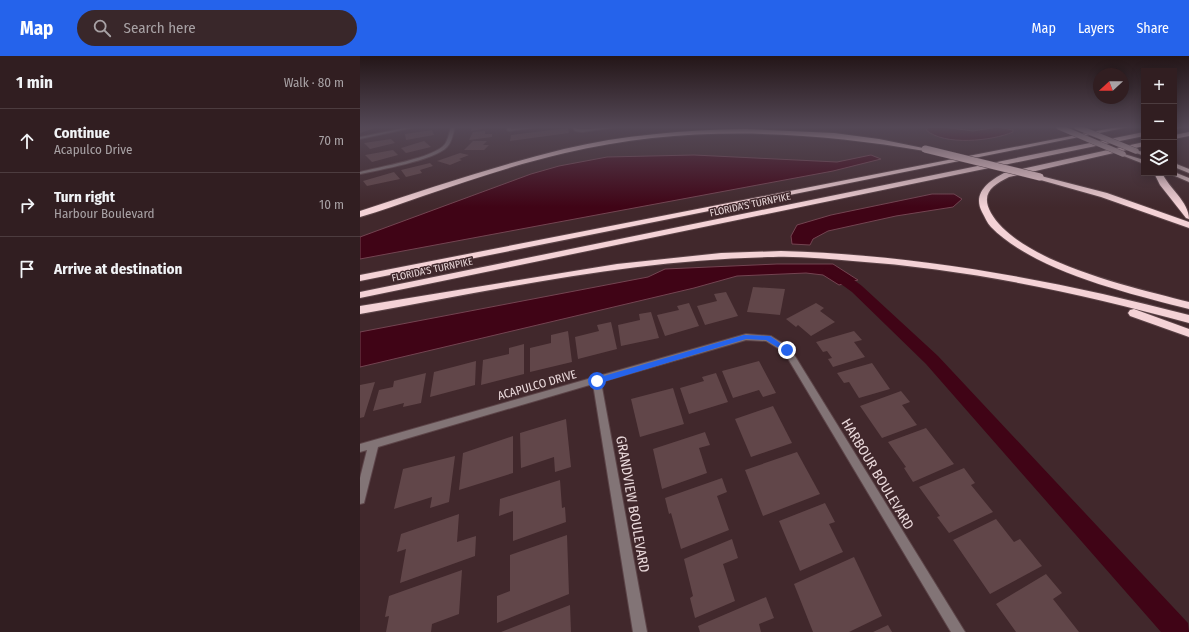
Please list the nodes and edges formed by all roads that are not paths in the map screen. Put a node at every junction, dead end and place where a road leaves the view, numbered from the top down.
1 (433, 154) edge
2 (557, 154) edge
3 (946, 154) edge
4 (988, 154) edge
5 (1048, 154) edge
6 (1100, 154) edge
7 (1123, 154) edge
8 (1141, 161) edge
9 (1177, 167) edge
10 (1189, 171) edge
11 (360, 173) edge
12 (1177, 175) edge
13 (1160, 176) edge
14 (1189, 180) edge
15 (360, 214) edge
16 (1189, 216) edge
17 (1189, 225) edge
18 (868, 259) junction
19 (360, 278) edge
20 (360, 296) edge
21 (1189, 306) edge
22 (360, 310) edge
23 (1189, 319) edge
24 (1189, 333) edge
25 (768, 338) joint
26 (597, 381) junction
27 (374, 444) junction
28 (360, 448) edge
29 (360, 498) edge
30 (640, 632) edge
31 (958, 632) edge

1 - 11 street
2 - 15 highway, bridge
3 - 17 highway, bridge
4 - 19 highway, FLORIDA'S TURNPIKE
5 - 20 highway, FLORIDA'S TURNPIKE
6 - 21 highway
7 - 8 main road, bridge
9 - 10 main road
12 - 14 main road
13 - 16 highway
18 - 22 highway
18 - 23 highway
18 - 24 highway
25 - 26 street, ACAPULCO DRIVE
25 - 31 street, HARBOUR BOULEVARD
26 - 27 street, ACAPULCO DRIVE
26 - 30 street, GRANDVIEW BOULEVARD
27 - 28 street, ACAPULCO DRIVE
27 - 29 street

